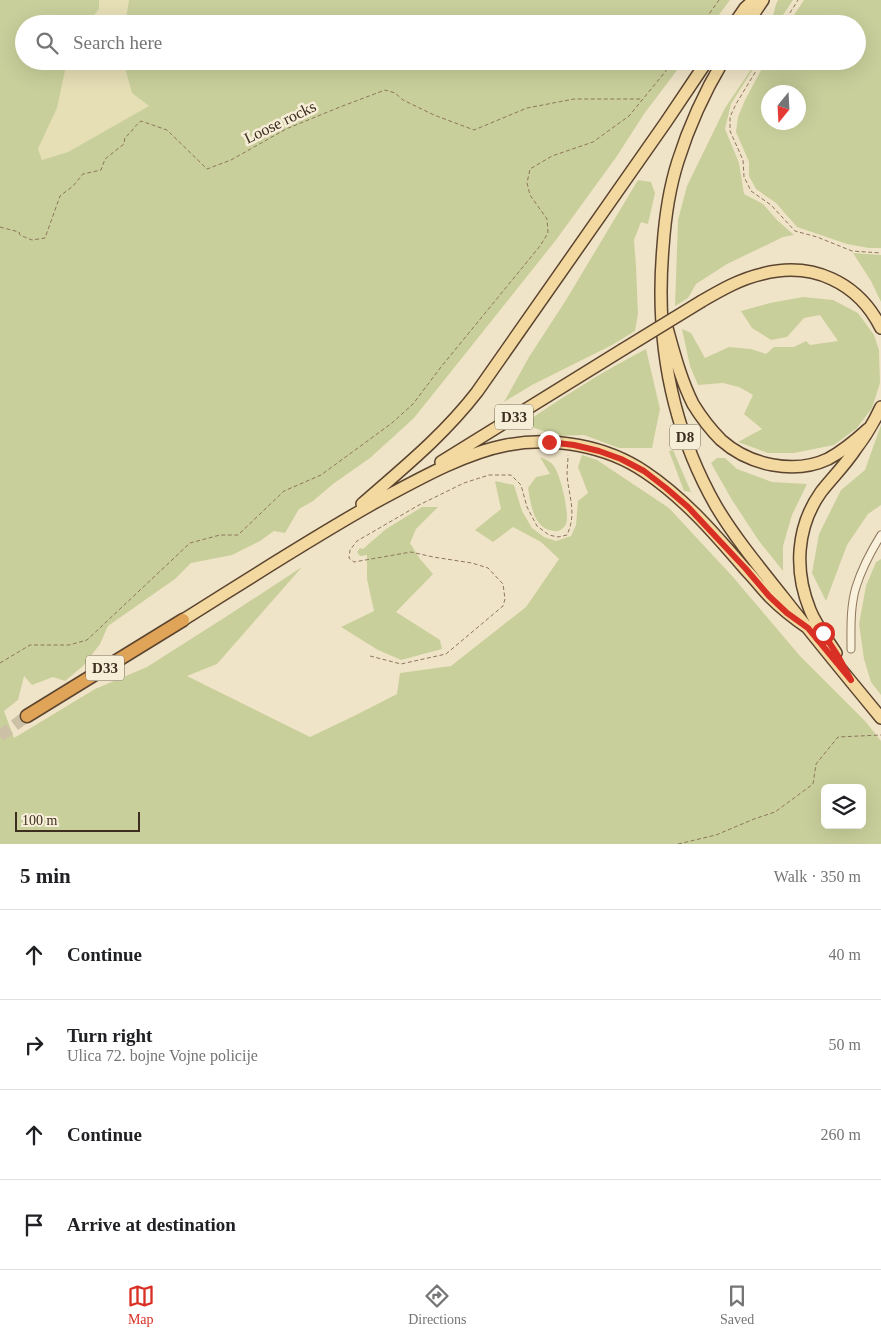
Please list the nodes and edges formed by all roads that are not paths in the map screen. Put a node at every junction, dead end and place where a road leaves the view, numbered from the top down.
1 (754, 0) edge
2 (763, 0) edge
3 (740, 15) edge
4 (753, 15) edge
5 (701, 70) edge
6 (718, 70) edge
7 (661, 307) junction
8 (881, 328) edge
9 (881, 408) edge
10 (868, 430) junction
11 (406, 486) junction
12 (346, 519) junction
13 (881, 535) edge
14 (182, 620) joint
15 (808, 628) junction
16 (851, 649) dead end
17 (851, 680) junction
18 (27, 716) tunnel mouth
19 (881, 718) edge

1 - 3 main road
2 - 4 main road
5 - 12 main road
6 - 7 main road, D8
7 - 10 main road
7 - 15 main road, D8
8 - 11 main road, D33, bridge
9 - 10 main road
10 - 17 main road
11 - 12 main road, D33
11 - 15 main road
12 - 14 main road, D33
13 - 16 street
14 - 18 highway, D33
15 - 17 main road, D8
17 - 19 main road, D8

